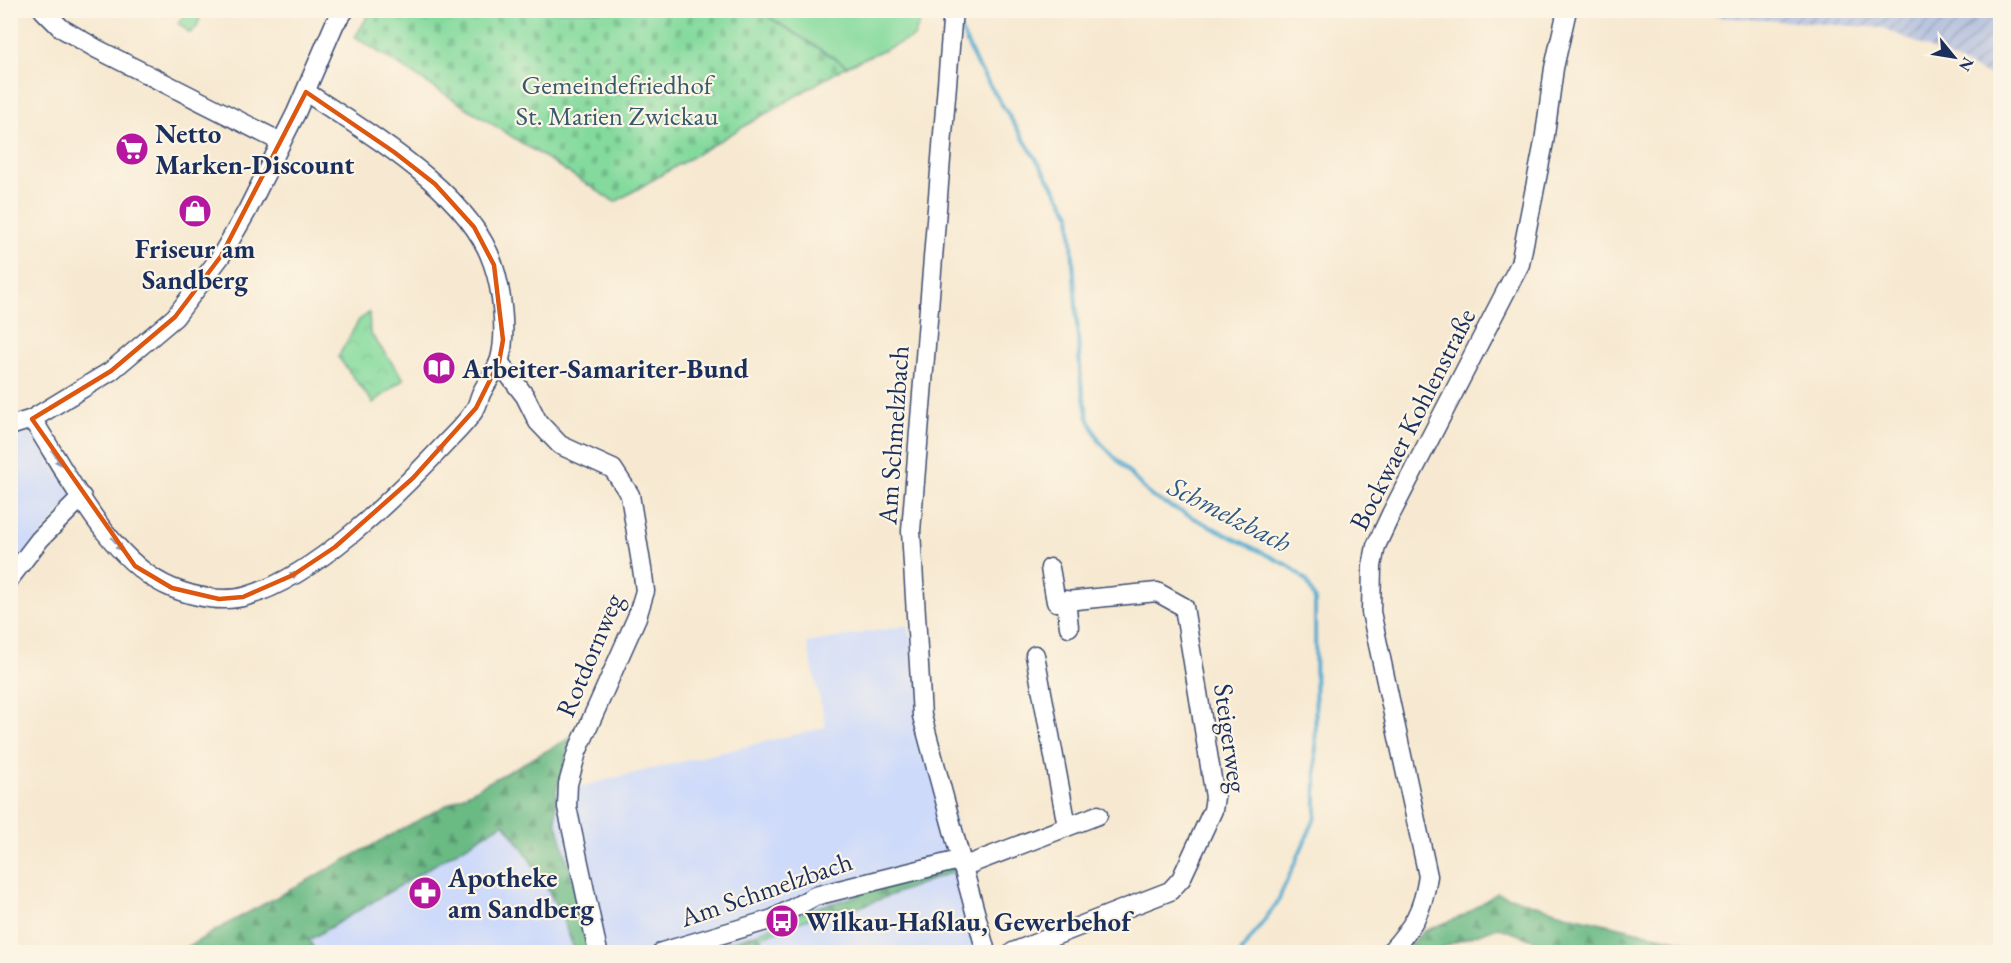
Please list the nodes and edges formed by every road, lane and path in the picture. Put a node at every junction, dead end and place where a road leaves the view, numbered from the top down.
1 (43, 10) edge
2 (345, 10) edge
3 (953, 10) edge
4 (1567, 10) edge
5 (306, 92) junction
6 (281, 142) junction
7 (499, 362) junction
8 (32, 419) junction
9 (10, 426) edge
10 (82, 497) junction
11 (1050, 568) dead end
12 (10, 578) edge
13 (1066, 600) junction
14 (1070, 627) dead end
15 (1035, 655) dead end
16 (1098, 815) dead end
17 (1067, 826) junction
18 (960, 863) junction
19 (598, 952) edge
20 (662, 952) edge
21 (986, 952) edge
22 (1013, 952) edge
23 (1390, 952) edge

1 - 6 street
2 - 5 street
3 - 18 street, Am Schmelzbach
4 - 23 street, Bockwaer Kohlenstraße
5 - 6 street
5 - 7 street
6 - 8 street
10 -> 7 street
7 - 19 street, Rotdornweg
8 - 9 street
8 -> 10 street
10 - 12 street
11 - 13 street
13 - 14 street
13 - 22 street, Steigerweg
15 - 17 street
16 - 17 street, Am Schmelzbach
17 - 18 street, Am Schmelzbach
18 - 20 street, Am Schmelzbach
18 - 21 street, Am Schmelzbach

